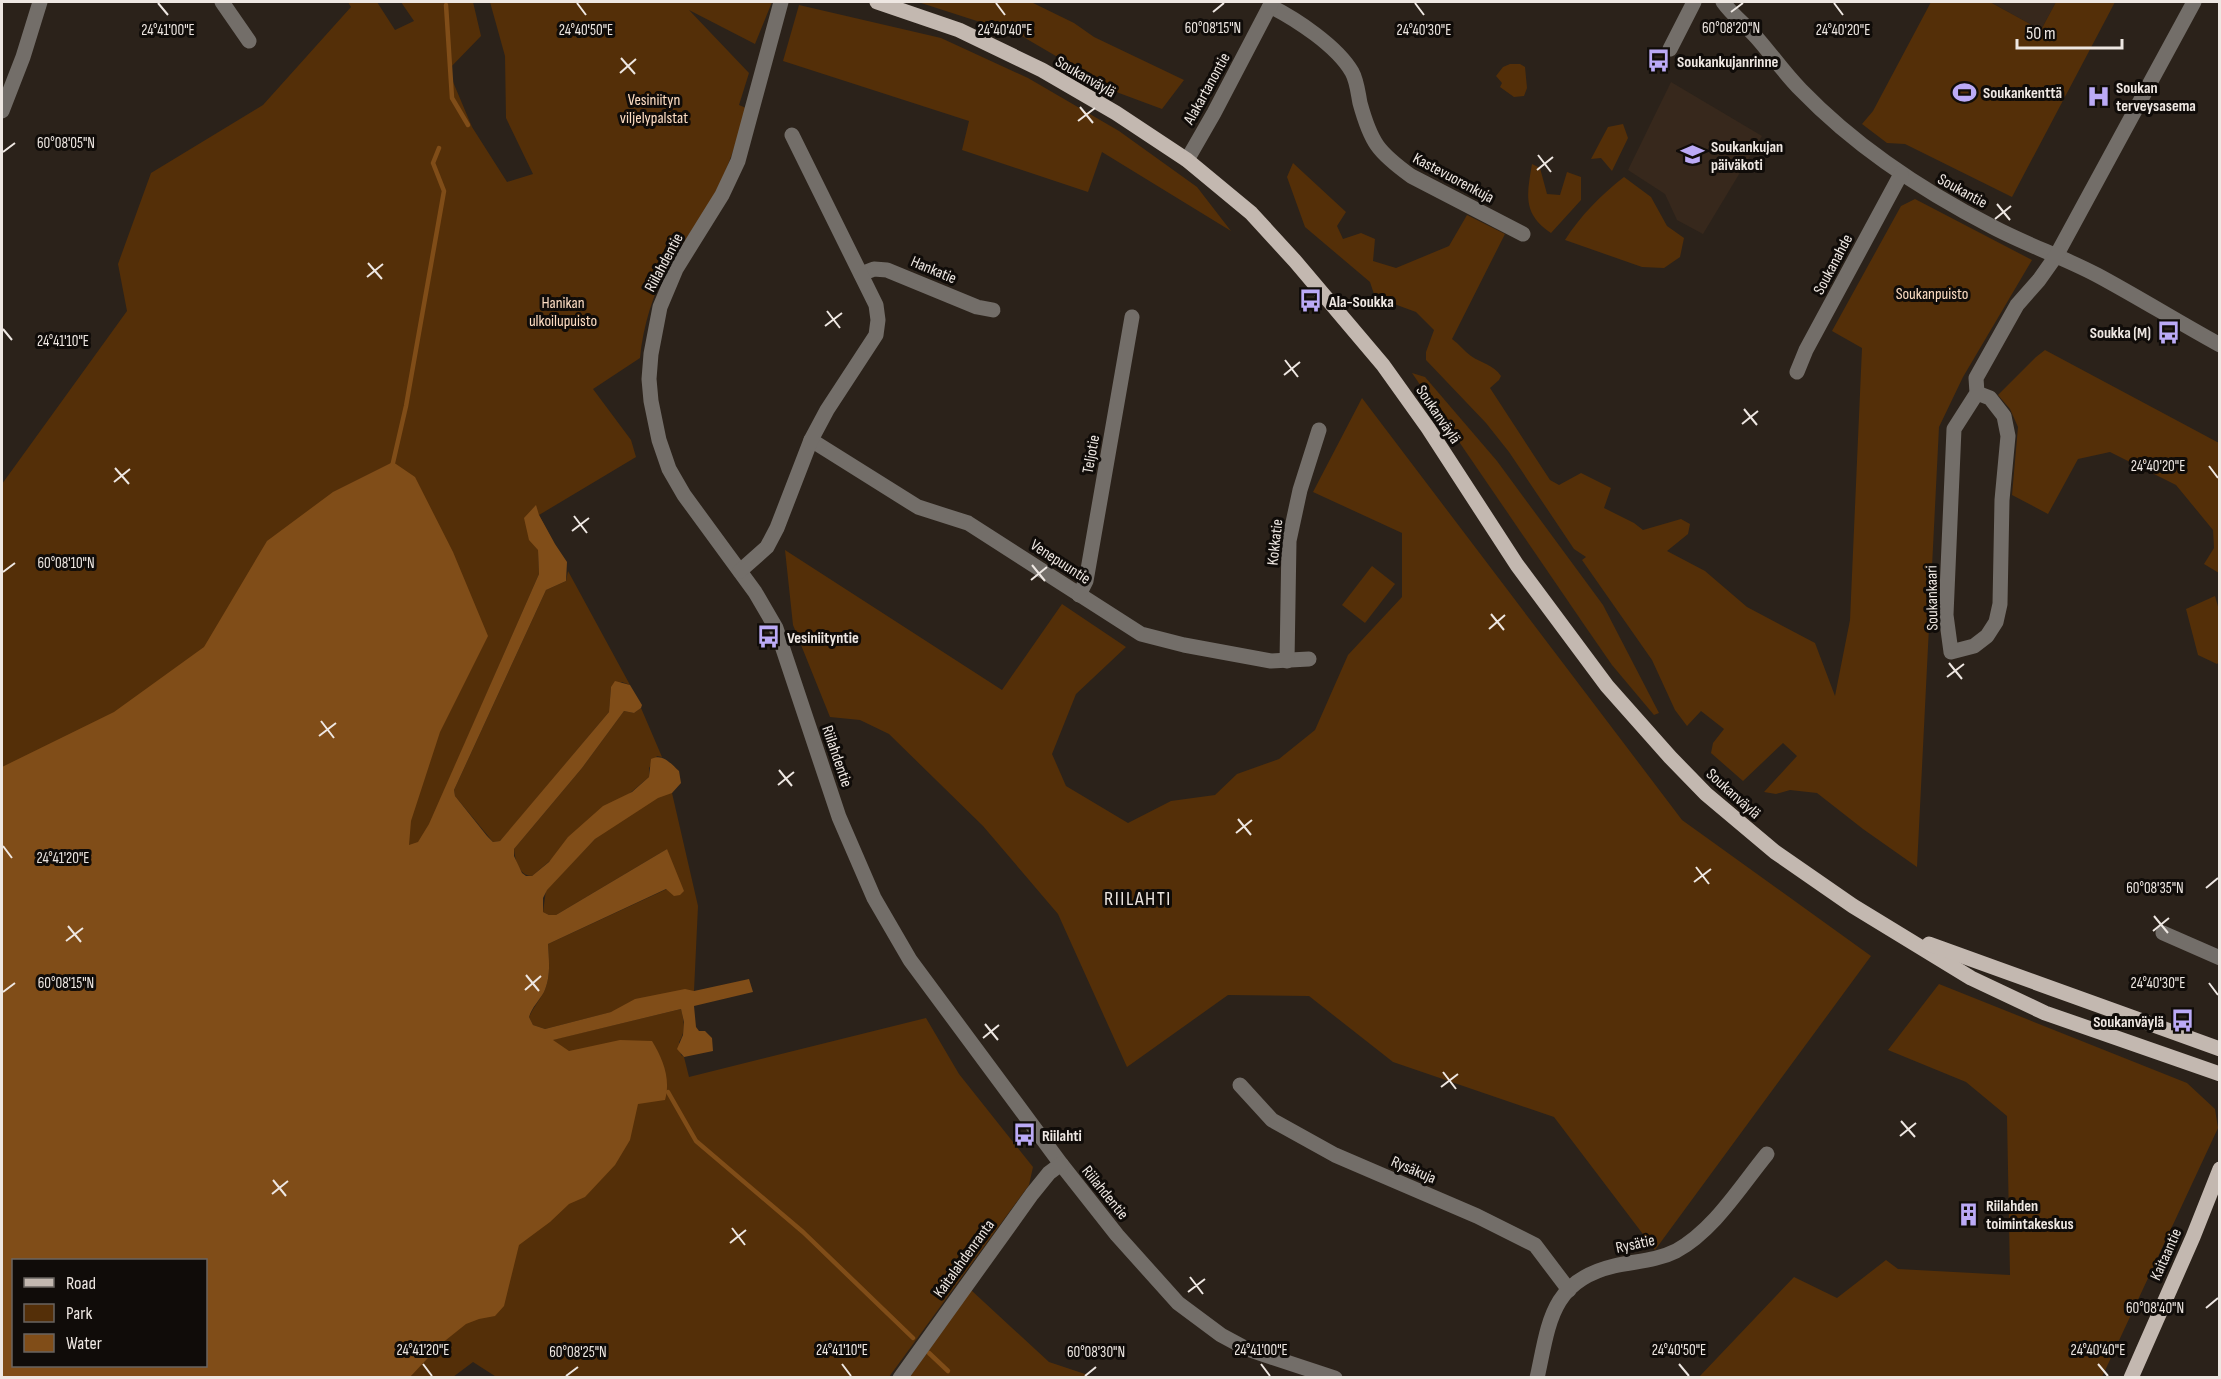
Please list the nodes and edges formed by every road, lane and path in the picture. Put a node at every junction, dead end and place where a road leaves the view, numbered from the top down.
1 (40, 2) edge
2 (222, 2) edge
3 (782, 2) edge
4 (876, 2) edge
5 (1694, 2) edge
6 (1723, 2) edge
7 (1732, 2) edge
8 (2194, 2) edge
9 (1271, 4) edge
10 (1755, 35) junction
11 (249, 41) dead end
12 (1670, 49) dead end
13 (2, 111) edge
14 (792, 135) dead end
15 (1187, 160) junction
16 (1901, 174) junction
17 (1523, 234) dead end
18 (2056, 256) junction
19 (861, 274) junction
20 (993, 310) dead end
21 (1132, 317) dead end
22 (2220, 345) edge
23 (1797, 372) dead end
24 (1977, 393) junction
25 (1319, 430) dead end
26 (811, 440) junction
27 (740, 571) junction
28 (1079, 595) junction
29 (1309, 659) dead end
30 (1287, 661) junction
31 (2163, 933) dead end
32 (1901, 934) junction
33 (2220, 958) edge
34 (2220, 1049) edge
35 (2220, 1074) edge
36 (1240, 1085) dead end
37 (1767, 1154) dead end
38 (1060, 1164) junction
39 (2219, 1174) edge
40 (1569, 1290) junction
41 (900, 1377) edge
42 (1335, 1377) edge
43 (1538, 1377) edge
44 (2133, 1377) edge

1 - 13 street
2 - 11 street
3 - 27 street, Riilahdentie
4 - 15 main road, Soukanväylä
5 - 12 street
6 - 10 street, Soukantie
7 - 10 street, Soukantie
8 - 18 street, Soukankaari
9 - 15 street, Alakartanontie
9 - 17 street, Kastevuorenkuja
10 - 16 street, Soukantie
14 - 19 street
15 - 32 main road, Soukanväylä
16 - 18 street, Soukantie
16 - 23 street, Soukanahde
18 - 22 street, Soukantie
18 - 24 street, Soukankaari
19 - 20 street, Hankatie
19 - 26 street
21 - 28 street, Teljotie
24 - 24 street, Soukankaari
25 - 30 street, Kokkatie
26 - 27 street
26 - 28 street, Venepuuntie
27 - 38 street, Riilahdentie
28 - 30 street, Venepuuntie
29 - 30 street, Venepuuntie
31 - 33 street
32 - 34 main road, Soukanväylä
32 - 35 main road, Soukanväylä
36 - 40 street, Rysäkuja
37 - 40 street, Rysätie
38 - 41 street, Kaitalahdenranta
38 - 42 street, Riilahdentie
39 - 44 main road, Kaitaantie
40 - 43 street, Rysätie

